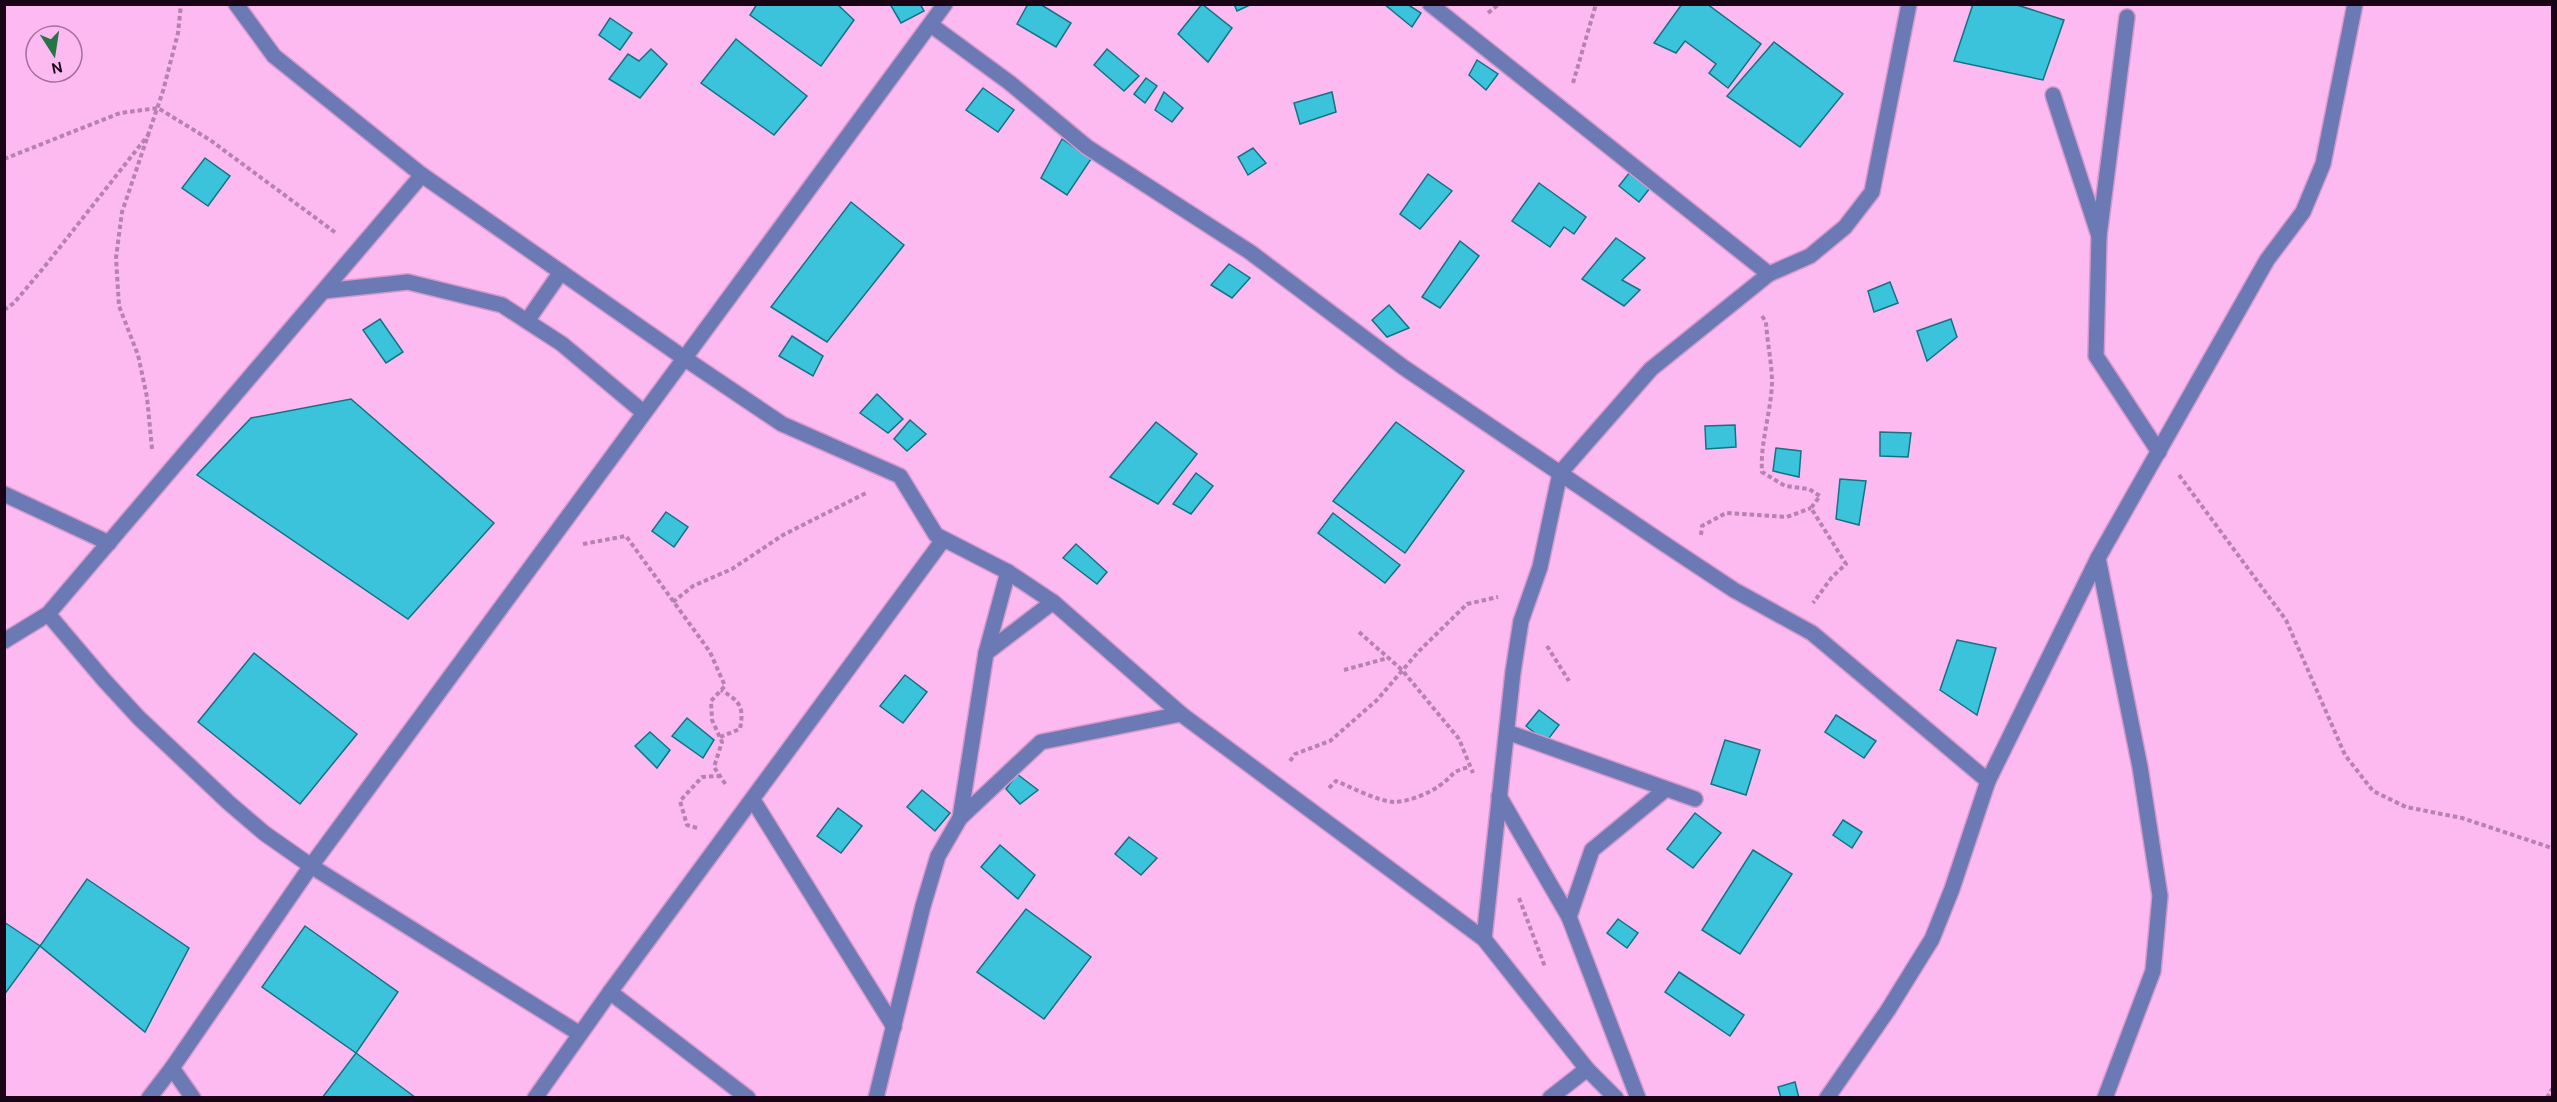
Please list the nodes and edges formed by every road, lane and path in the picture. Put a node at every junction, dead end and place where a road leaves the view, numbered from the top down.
1 (182, 4) edge
2 (236, 4) edge
3 (945, 4) edge
4 (1430, 4) edge
5 (1596, 4) edge
6 (1909, 4) edge
7 (2355, 4) edge
8 (2127, 17) dead end
9 (931, 25) junction
10 (2053, 95) dead end
11 (158, 108) junction
12 (1565, 112) junction
13 (151, 131) junction
14 (4, 159) edge
15 (422, 175) junction
16 (2099, 237) junction
17 (358, 250) junction
18 (561, 272) junction
19 (1768, 274) junction
20 (324, 291) junction
21 (1746, 293) junction
22 (4, 310) edge
23 (527, 321) junction
24 (684, 358) junction
25 (643, 412) junction
26 (2159, 452) junction
27 (1560, 473) junction
28 (900, 476) junction
29 (156, 488) junction
30 (4, 494) edge
31 (1811, 508) junction
32 (556, 531) junction
33 (944, 540) junction
34 (109, 543) junction
35 (2098, 558) junction
36 (1698, 566) junction
37 (1008, 573) junction
38 (1533, 589) junction
39 (673, 602) junction
40 (1053, 602) junction
41 (48, 614) junction
42 (4, 626) edge
43 (21, 632) junction
44 (1359, 632) dead end
45 (1812, 633) junction
46 (4, 641) edge
47 (1546, 644) dead end
48 (986, 653) junction
49 (1388, 658) junction
50 (1344, 670) dead end
51 (1402, 670) junction
52 (1569, 681) dead end
53 (721, 690) junction
54 (1180, 714) junction
55 (1507, 732) junction
56 (720, 737) junction
57 (1470, 767) dead end
58 (720, 776) junction
59 (1988, 781) junction
60 (1273, 782) junction
61 (1666, 789) junction
62 (1499, 796) junction
63 (1695, 799) dead end
64 (753, 800) junction
65 (1310, 811) junction
66 (960, 818) junction
67 (724, 839) junction
68 (2553, 848) edge
69 (311, 866) junction
70 (1569, 917) junction
71 (1484, 939) junction
72 (610, 992) junction
73 (894, 1027) junction
74 (580, 1034) junction
75 (172, 1068) junction
76 (1587, 1069) junction
77 (2553, 1089) edge
78 (149, 1098) edge
79 (193, 1098) edge
80 (535, 1098) edge
81 (748, 1098) edge
82 (876, 1098) edge
83 (1550, 1098) edge
84 (1616, 1098) edge
85 (1638, 1098) edge
86 (1827, 1098) edge
87 (2105, 1098) edge
88 (2547, 1098) edge

1 - 11 path
2 - 15 street
3 - 9 street
4 - 12 street
5 - 12 path
6 - 19 street
7 - 26 street
8 - 16 street
9 - 24 street
9 - 27 street
10 - 16 street
11 - 13 path
11 - 14 path
11 - 17 path
12 - 19 street
13 - 22 path
13 - 29 path
15 - 17 street
15 - 18 street
16 - 26 street
17 - 20 street
18 - 23 street
18 - 24 street
19 - 21 street
20 - 23 street
20 - 29 street
21 - 27 street
21 - 31 path
23 - 25 street
24 - 25 street
24 - 28 street
25 - 32 street
26 - 35 street
26 - 68 path
27 - 36 street
27 - 38 street
28 - 33 street
28 - 39 path
29 - 34 street
30 - 34 street
31 - 36 path
31 - 45 path
32 - 39 path
32 - 69 street
33 - 37 street
33 - 64 street
34 - 41 street
35 - 59 street
35 - 87 street
36 - 45 street
37 - 40 street
37 - 48 street
38 - 51 path
38 - 55 street
39 - 53 path
40 - 48 street
40 - 54 street
41 - 43 street
41 - 69 street
42 - 43 street
43 - 46 street
44 - 49 path
45 - 59 street
47 - 52 path
48 - 66 street
49 - 50 path
49 - 51 path
51 - 60 path
53 - 56 path
53 - 56 path
54 - 60 street
54 - 66 street
55 - 61 street
55 - 62 street
56 - 58 path
57 - 65 path
58 - 64 path
58 - 67 path
59 - 86 street
60 - 65 street
61 - 63 street
61 - 70 street
62 - 70 street
62 - 71 street
64 - 67 street
64 - 73 street
65 - 71 street
66 - 73 street
67 - 72 street
69 - 74 street
69 - 75 street
70 - 85 street
71 - 76 street
72 - 74 street
72 - 81 street
73 - 82 street
74 - 80 street
75 - 78 street
75 - 79 street
76 - 83 street
76 - 84 street
77 - 88 path

